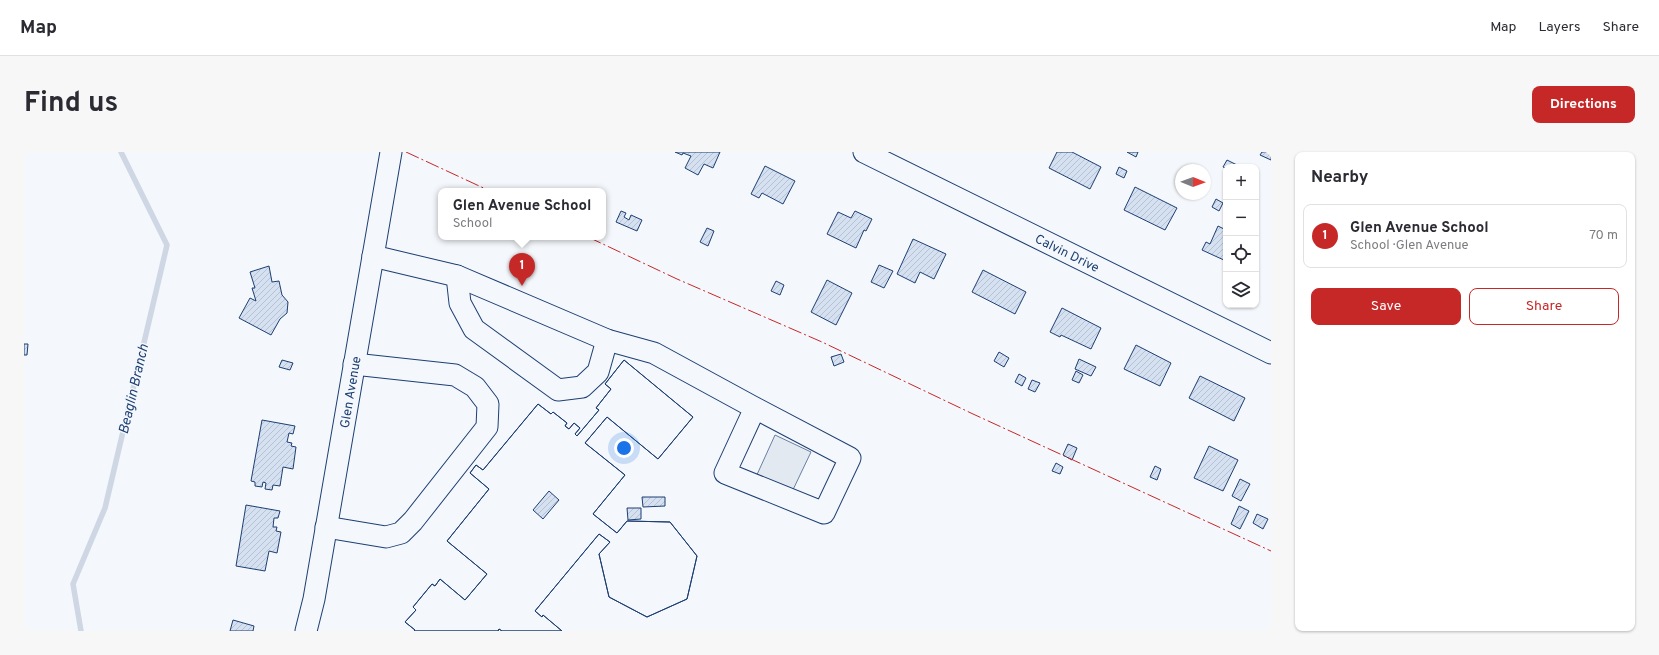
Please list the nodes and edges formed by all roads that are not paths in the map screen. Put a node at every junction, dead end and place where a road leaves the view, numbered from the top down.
1 (391, 152) edge
2 (864, 152) edge
3 (373, 256) junction
4 (457, 276) junction
5 (607, 340) junction
6 (1271, 353) edge
7 (354, 364) junction
8 (755, 408) junction
9 (326, 527) junction
10 (306, 631) edge

1 - 3 street, Glen Avenue
2 - 6 street, Calvin Drive
3 - 4 street
3 - 7 street, Glen Avenue
4 - 5 street
4 - 5 street
5 - 8 street
7 - 9 street, Glen Avenue
7 - 9 street
8 - 8 street
9 - 10 street, Glen Avenue

